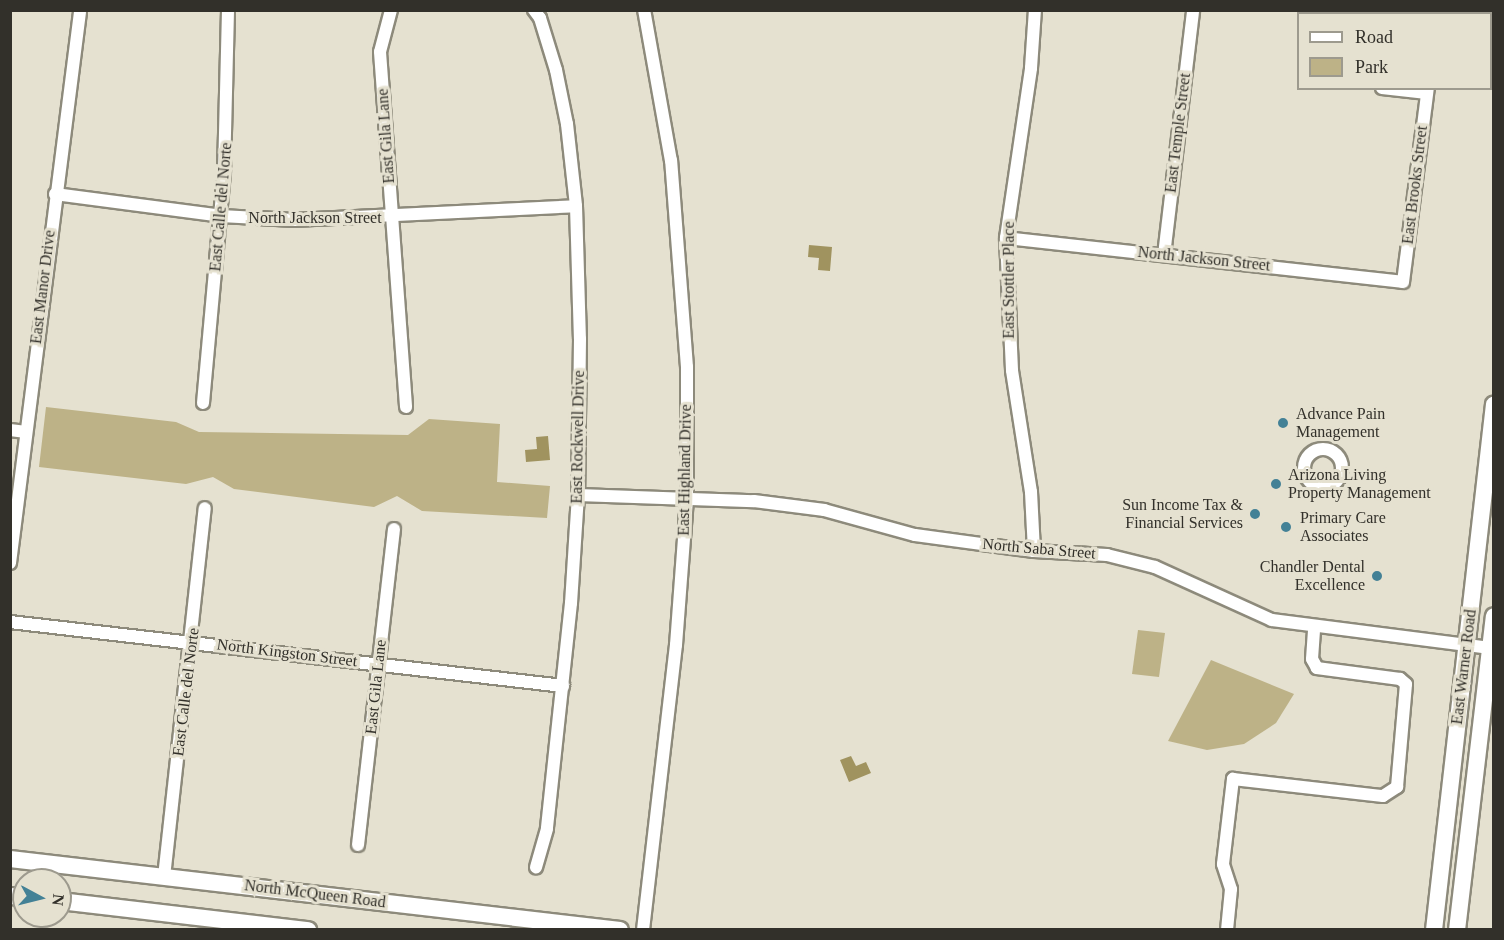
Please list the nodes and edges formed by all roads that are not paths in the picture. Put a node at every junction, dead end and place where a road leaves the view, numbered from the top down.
1 (228, 10) edge
2 (391, 10) edge
3 (534, 10) edge
4 (644, 10) edge
5 (1193, 10) edge
6 (1031, 11) edge
7 (80, 12) edge
8 (1413, 90) edge
9 (1428, 91) edge
10 (55, 194) junction
11 (576, 206) junction
12 (221, 216) junction
13 (393, 218) junction
14 (1006, 238) junction
15 (1164, 255) junction
16 (1403, 282) joint
17 (203, 403) dead end
18 (1494, 404) edge
19 (406, 407) dead end
20 (10, 430) edge
21 (26, 432) junction
22 (578, 495) junction
23 (687, 497) junction
24 (206, 508) dead end
25 (394, 529) dead end
26 (1034, 551) junction
27 (10, 563) edge
28 (1494, 615) edge
29 (10, 622) edge
30 (1314, 628) junction
31 (192, 642) junction
32 (1467, 646) junction
33 (1490, 648) junction
34 (379, 664) junction
35 (562, 686) junction
36 (358, 845) dead end
37 (10, 859) edge
38 (536, 867) dead end
39 (164, 877) junction
40 (72, 902) edge
41 (308, 930) edge
42 (620, 930) edge
43 (643, 930) edge
44 (1227, 930) edge
45 (1434, 930) edge
46 (1457, 930) edge

1 - 12 street, East Calle del Norte
2 - 13 street, East Gila Lane
3 - 11 street, East Rockwell Drive
4 - 23 street, East Highland Drive
5 - 15 street, East Temple Street
6 - 14 street, East Stottler Place
7 - 10 street, East Manor Drive
8 - 9 street
9 - 16 street, East Brooks Street
10 - 12 street, North Jackson Street
10 - 21 street, East Manor Drive
11 - 13 street, North Jackson Street
11 - 22 street, East Rockwell Drive
12 - 13 street, North Jackson Street
12 - 17 street, East Calle del Norte
13 - 19 street, East Gila Lane
14 - 15 street, North Jackson Street
14 - 26 street, East Stottler Place
15 - 16 street, North Jackson Street
18 - 32 main road, East Warner Road
20 - 21 street
21 - 27 street, East Manor Drive
22 - 23 street, North Saba Street
22 - 35 street, East Rockwell Drive
23 - 26 street, North Saba Street
23 - 43 street, East Highland Drive
24 - 31 street, East Calle del Norte
25 - 34 street, East Gila Lane
26 - 30 street, North Saba Street
28 - 33 main road, East Warner Road
29 - 31 street, North Kingston Street
30 - 32 street, North Saba Street
30 - 44 street
31 - 34 street, North Kingston Street
31 - 39 street, East Calle del Norte
32 - 33 street, North Saba Street
32 - 45 main road, East Warner Road
33 - 46 main road, East Warner Road
34 - 35 street, North Kingston Street
34 - 36 street, East Gila Lane
35 - 38 street, East Rockwell Drive
37 - 39 main road, North McQueen Road
39 - 42 main road, North McQueen Road
40 - 41 main road

